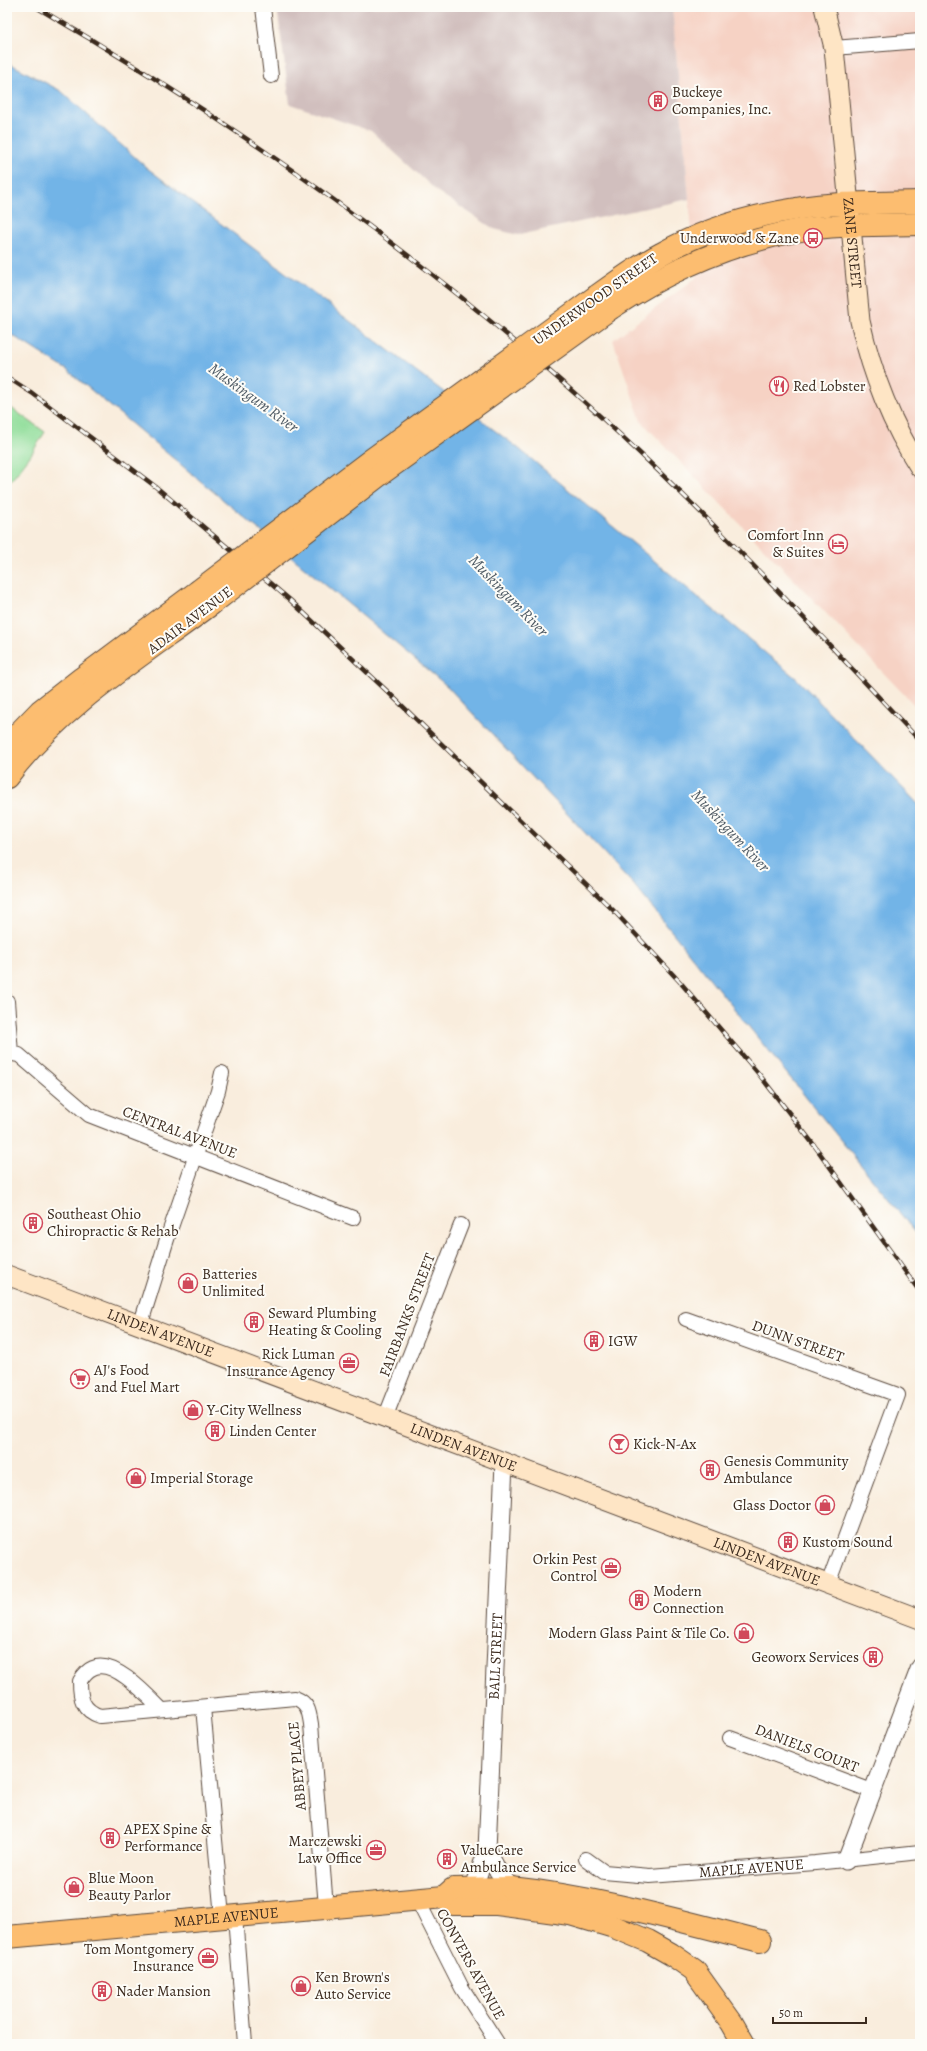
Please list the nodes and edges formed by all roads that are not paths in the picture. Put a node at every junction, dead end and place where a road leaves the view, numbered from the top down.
1 (263, 7) edge
2 (824, 7) edge
3 (920, 41) edge
4 (834, 48) junction
5 (271, 76) dead end
6 (920, 202) edge
7 (849, 204) junction
8 (920, 224) edge
9 (851, 226) junction
10 (604, 302) junction
11 (377, 466) joint
12 (920, 468) edge
13 (203, 599) junction
14 (7, 744) edge
15 (7, 778) edge
16 (7, 1001) edge
17 (9, 1053) edge
18 (222, 1073) dead end
19 (196, 1156) junction
20 (353, 1218) dead end
21 (461, 1225) dead end
22 (7, 1275) edge
23 (686, 1319) dead end
24 (140, 1326) junction
25 (385, 1418) junction
26 (504, 1463) junction
27 (828, 1584) junction
28 (920, 1619) edge
29 (920, 1666) edge
30 (203, 1707) junction
31 (162, 1710) junction
32 (730, 1738) dead end
33 (872, 1791) junction
34 (487, 1850) junction
35 (920, 1852) edge
36 (586, 1859) dead end
37 (846, 1860) junction
38 (474, 1887) junction
39 (511, 1888) junction
40 (444, 1897) junction
41 (417, 1899) junction
42 (326, 1907) junction
43 (229, 1917) junction
44 (7, 1937) edge
45 (760, 1942) dead end
46 (245, 2044) edge
47 (498, 2044) edge
48 (744, 2044) edge

1 - 5 street
2 - 4 main road, ZANE STREET
3 - 4 street
4 - 7 main road, ZANE STREET
6 - 7 main road, UNDERWOOD STREET
7 - 9 main road, ZANE STREET
7 - 10 main road, UNDERWOOD STREET
8 - 9 main road, UNDERWOOD STREET
9 - 10 main road, UNDERWOOD STREET
9 - 12 main road, ZANE STREET
10 - 11 main road, UNDERWOOD STREET, bridge
11 - 13 main road, ADAIR AVENUE, bridge
13 - 14 main road, ADAIR AVENUE
13 - 15 main road, ADAIR AVENUE
16 - 17 street, CENTRAL AVENUE
17 - 19 street, CENTRAL AVENUE
18 - 19 street
19 - 20 street, CENTRAL AVENUE
19 - 24 street
21 - 25 street, FAIRBANKS STREET
22 - 24 main road, LINDEN AVENUE
23 - 27 street, DUNN STREET
24 - 25 main road, LINDEN AVENUE
25 - 26 main road, LINDEN AVENUE
26 - 27 main road, LINDEN AVENUE
26 - 34 street, BALL STREET
27 - 28 main road, LINDEN AVENUE
29 - 33 street
30 - 31 street, ABBEY PLACE
30 - 42 street, ABBEY PLACE
30 - 43 street
31 - 31 street, ABBEY PLACE
32 - 33 street, DANIELS COURT
33 - 37 street
34 - 38 street, BALL STREET
34 - 39 street
35 - 37 street, MAPLE AVENUE
36 - 37 street, MAPLE AVENUE
38 - 39 main road
38 - 40 main road
39 - 45 main road
40 - 41 main road, MAPLE AVENUE
40 - 48 main road
41 - 42 main road, MAPLE AVENUE
41 - 47 street, CONVERS AVENUE
42 - 43 main road, MAPLE AVENUE
43 - 44 main road, MAPLE AVENUE
43 - 46 street

